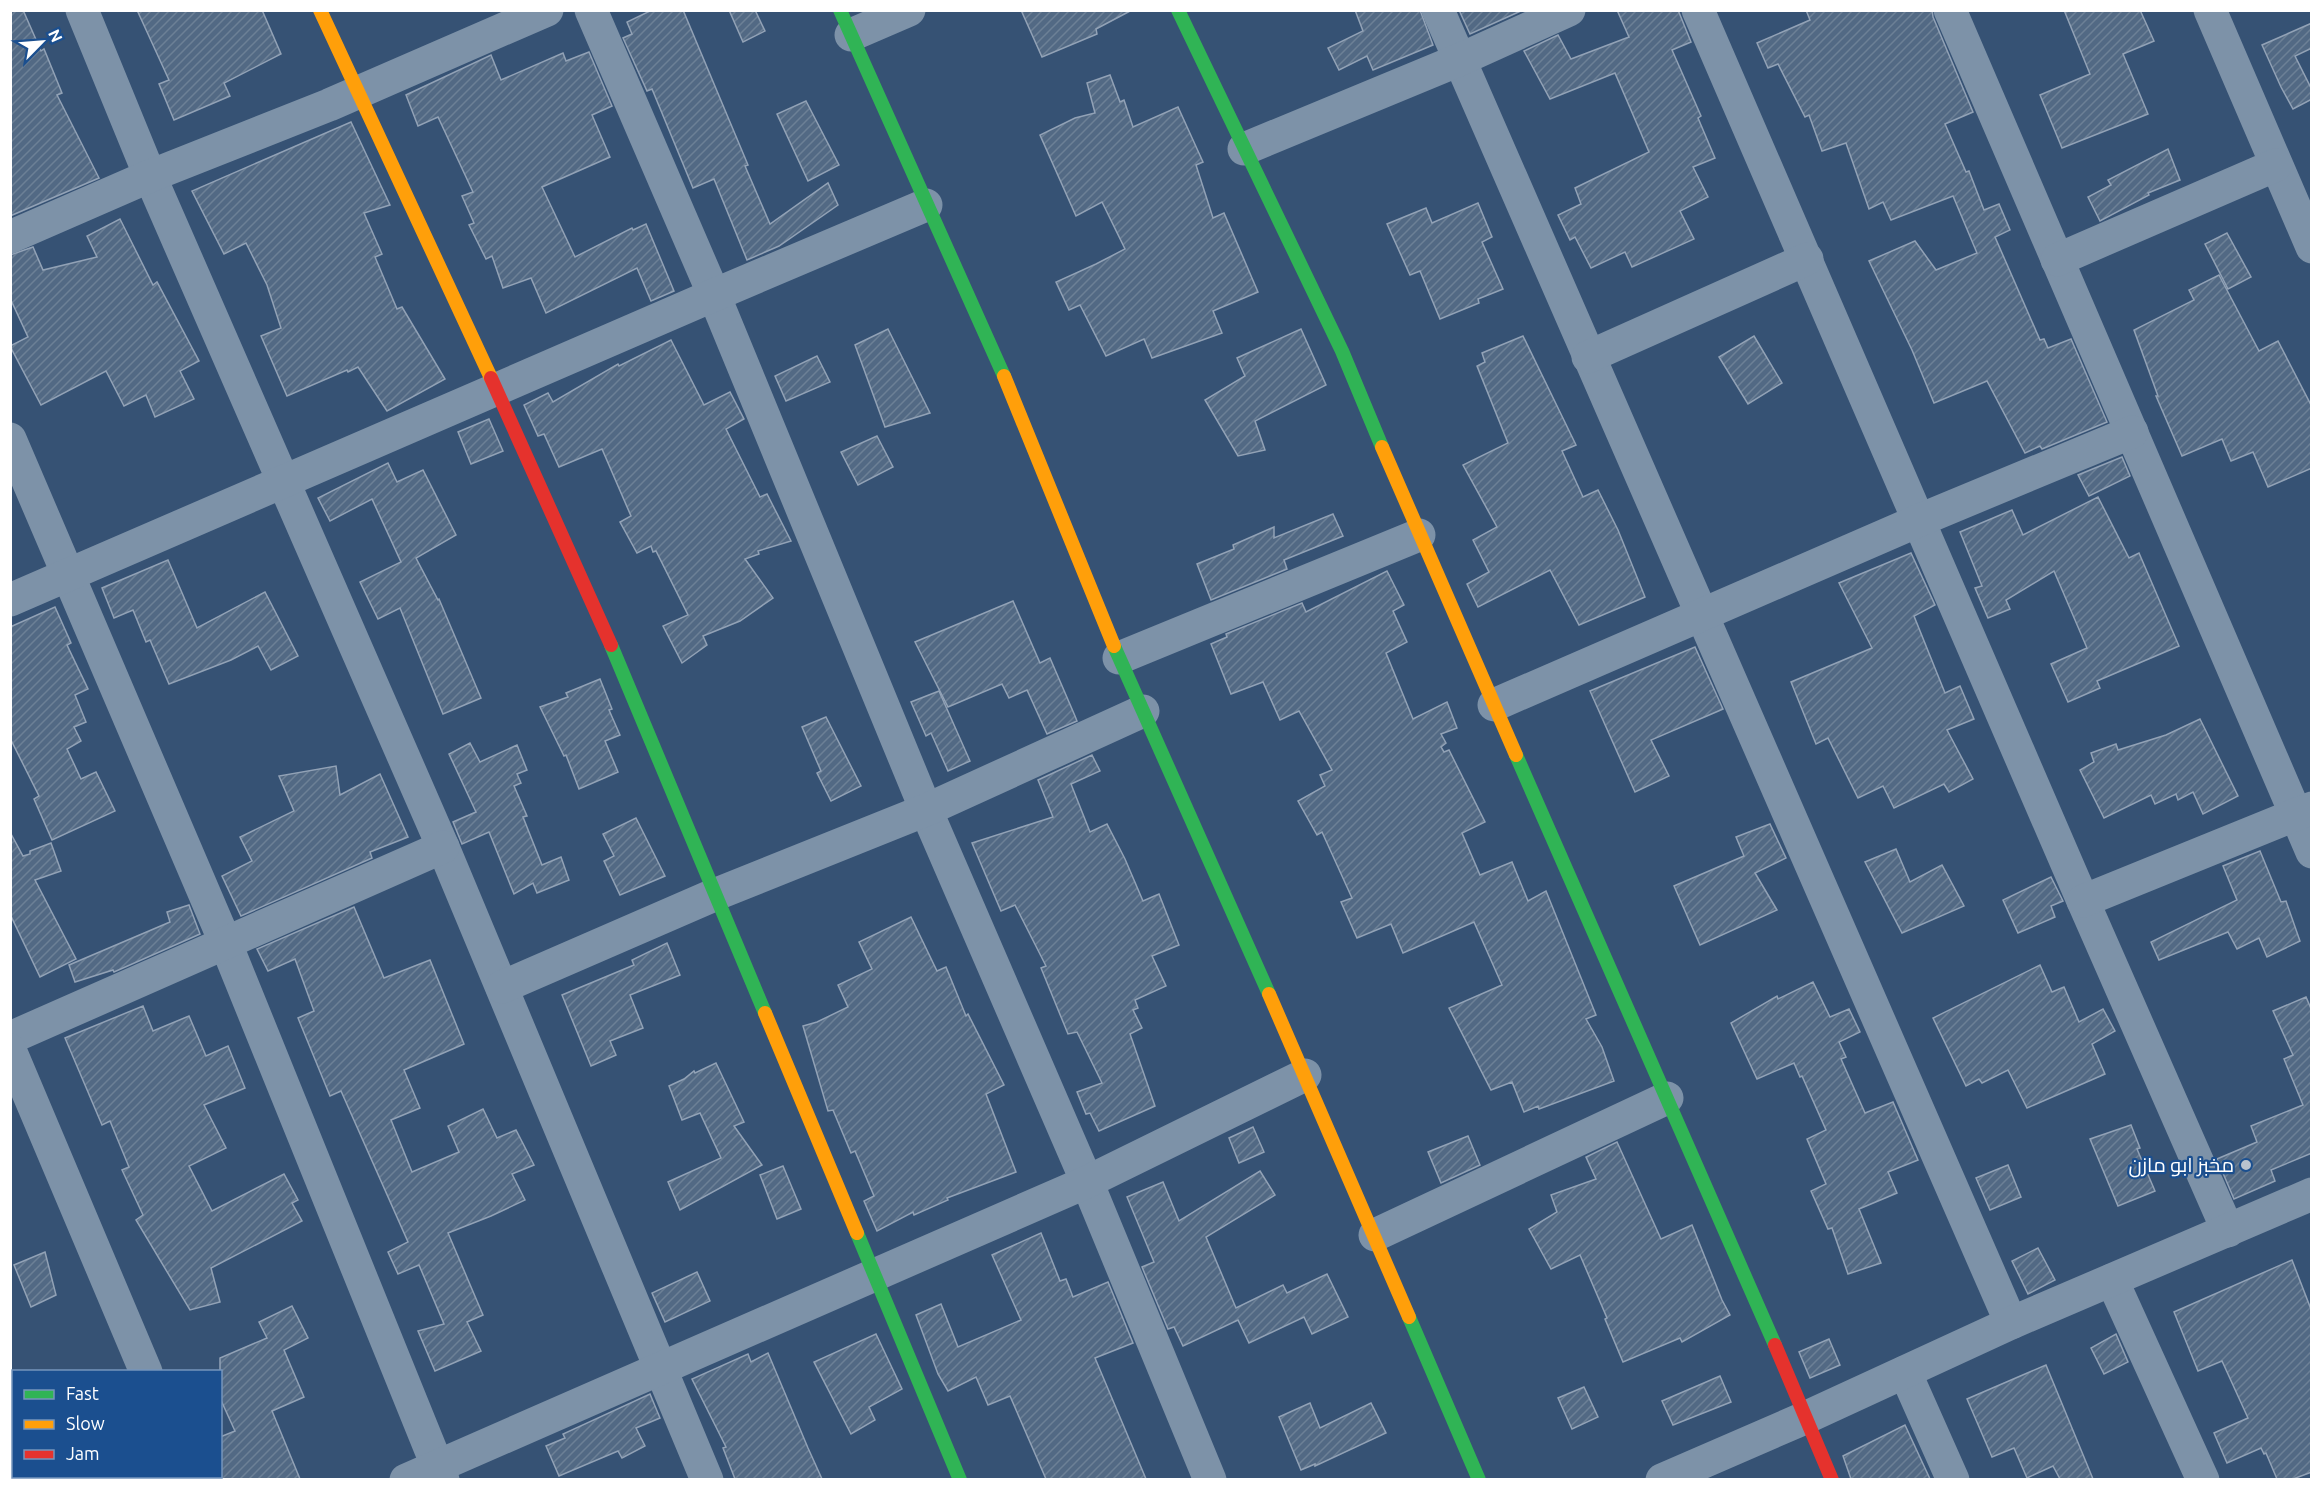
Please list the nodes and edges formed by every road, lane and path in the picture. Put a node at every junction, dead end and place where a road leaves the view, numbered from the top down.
1 (82, 10) edge
2 (320, 10) edge
3 (547, 10) edge
4 (591, 10) edge
5 (909, 10) edge
6 (1179, 10) edge
7 (1438, 10) edge
8 (1569, 10) edge
9 (1698, 10) edge
10 (1950, 10) edge
11 (2210, 10) edge
12 (845, 23) edge
13 (1460, 60) junction
14 (357, 92) junction
15 (1244, 149) junction
16 (2276, 165) junction
17 (150, 176) junction
18 (926, 205) junction
19 (10, 237) edge
20 (2312, 247) edge
21 (1807, 259) junction
22 (2057, 260) junction
23 (714, 295) junction
24 (1588, 357) junction
25 (496, 389) junction
26 (2132, 432) junction
27 (10, 439) edge
28 (284, 481) junction
29 (1920, 520) junction
30 (1419, 535) junction
31 (68, 574) junction
32 (10, 600) edge
33 (1701, 615) junction
34 (1119, 658) junction
35 (1494, 705) junction
36 (1143, 711) junction
37 (926, 810) junction
38 (2303, 811) edge
39 (443, 847) junction
40 (2312, 852) edge
41 (714, 895) junction
42 (2083, 901) junction
43 (226, 945) junction
44 (502, 987) junction
45 (10, 1038) edge
46 (10, 1050) edge
47 (1305, 1075) junction
48 (1667, 1098) junction
49 (1087, 1182) junction
50 (2312, 1194) edge
51 (2228, 1231) junction
52 (1375, 1235) junction
53 (874, 1275) junction
54 (2112, 1280) junction
55 (2011, 1323) junction
56 (661, 1368) junction
57 (146, 1370) edge
58 (1905, 1372) junction
59 (1807, 1417) junction
60 (440, 1473) edge
61 (406, 1479) edge
62 (707, 1479) edge
63 (960, 1479) edge
64 (1210, 1479) edge
65 (1479, 1479) edge
66 (1662, 1479) edge
67 (1832, 1479) edge
68 (1953, 1479) edge
69 (2203, 1479) edge

1 - 17 street
2 - 14 street
3 - 14 street
4 - 23 street
5 - 12 street
6 - 15 street
7 - 13 street
8 - 13 street
9 - 21 street
10 - 22 street
11 - 16 street
12 - 18 street
13 - 15 street
13 - 24 street
14 - 17 street
14 - 25 street
15 - 30 street
16 - 20 street
16 - 22 street
17 - 19 street
17 - 28 street
18 - 23 street
18 - 34 street
21 - 24 street
21 - 29 street
22 - 26 street
23 - 25 street
23 - 37 street
24 - 33 street
25 - 28 street
25 - 41 street
26 - 29 street
26 - 38 street
27 - 31 street
28 - 31 street
28 - 39 street
29 - 33 street
29 - 42 street
30 - 34 street
30 - 35 street
31 - 32 street
31 - 43 street
33 - 35 street
33 - 55 street
34 - 36 street
35 - 48 street
36 - 37 street
36 - 47 street
37 - 41 street
37 - 49 street
38 - 40 street
38 - 42 street
39 - 43 street
39 - 44 street
41 - 44 street
41 - 53 street
42 - 51 street
43 - 45 street
43 - 60 street
44 - 56 street
46 - 57 street
47 - 49 street
47 - 52 street
48 - 52 street
48 - 59 street
49 - 53 street
49 - 64 street
50 - 51 street
51 - 54 street
52 - 65 street
53 - 56 street
53 - 63 street
54 - 55 street
54 - 69 street
55 - 58 street
56 - 60 street
56 - 62 street
58 - 59 street
58 - 68 street
59 - 66 street
59 - 67 street
60 - 61 street

